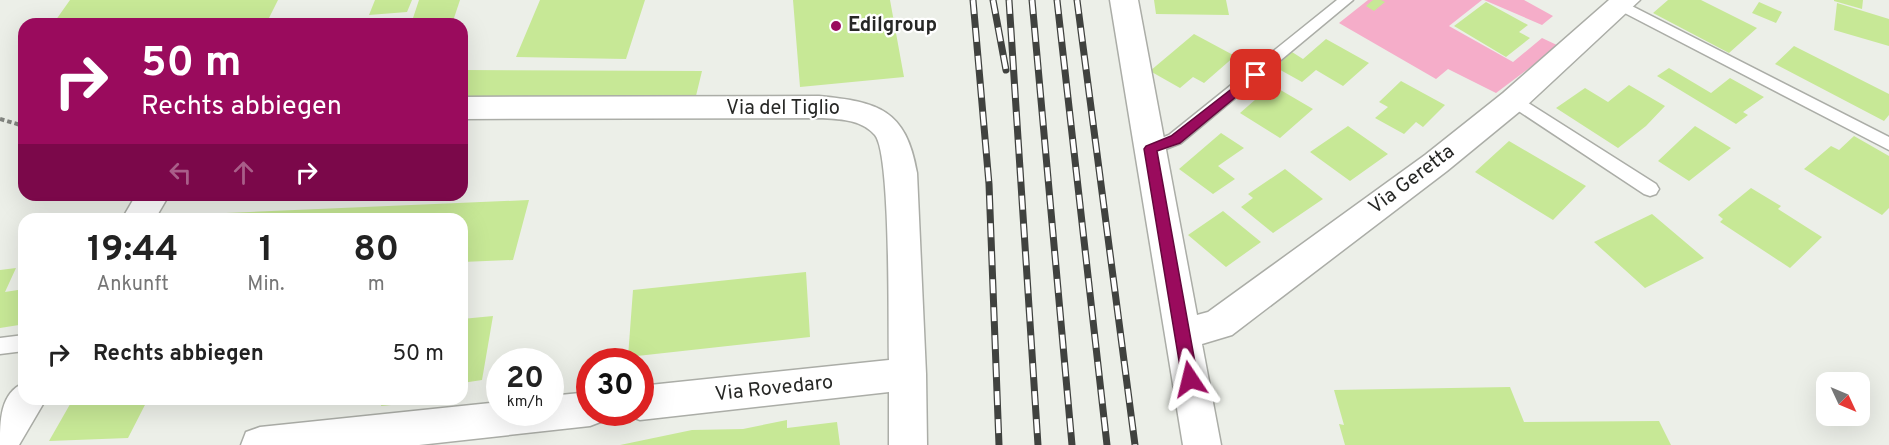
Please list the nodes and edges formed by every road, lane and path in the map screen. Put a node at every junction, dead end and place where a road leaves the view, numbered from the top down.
1 (1124, 0) edge
2 (1346, 0) edge
3 (1624, 3) edge
4 (1514, 100) junction
5 (468, 108) edge
6 (0, 119) edge
7 (18, 124) edge
8 (1889, 144) edge
9 (1150, 149) junction
10 (1650, 189) dead end
11 (1182, 335) junction
12 (18, 344) edge
13 (0, 346) edge
14 (908, 374) junction
15 (654, 401) edge
16 (23, 405) edge
17 (576, 411) edge
18 (0, 442) edge
19 (260, 445) edge
20 (908, 445) edge
21 (1202, 445) edge

1 - 9 street
2 - 9 lane
3 - 4 street, Via Geretta
3 - 8 lane
4 - 10 lane
4 - 11 street, Via Geretta
5 - 14 street, Via del Tiglio
6 - 7 path
9 - 11 street
11 - 21 street
12 - 13 lane
14 - 15 street, Via Rovedaro
14 - 20 street, Via del Tiglio
16 - 18 street
17 - 19 street

